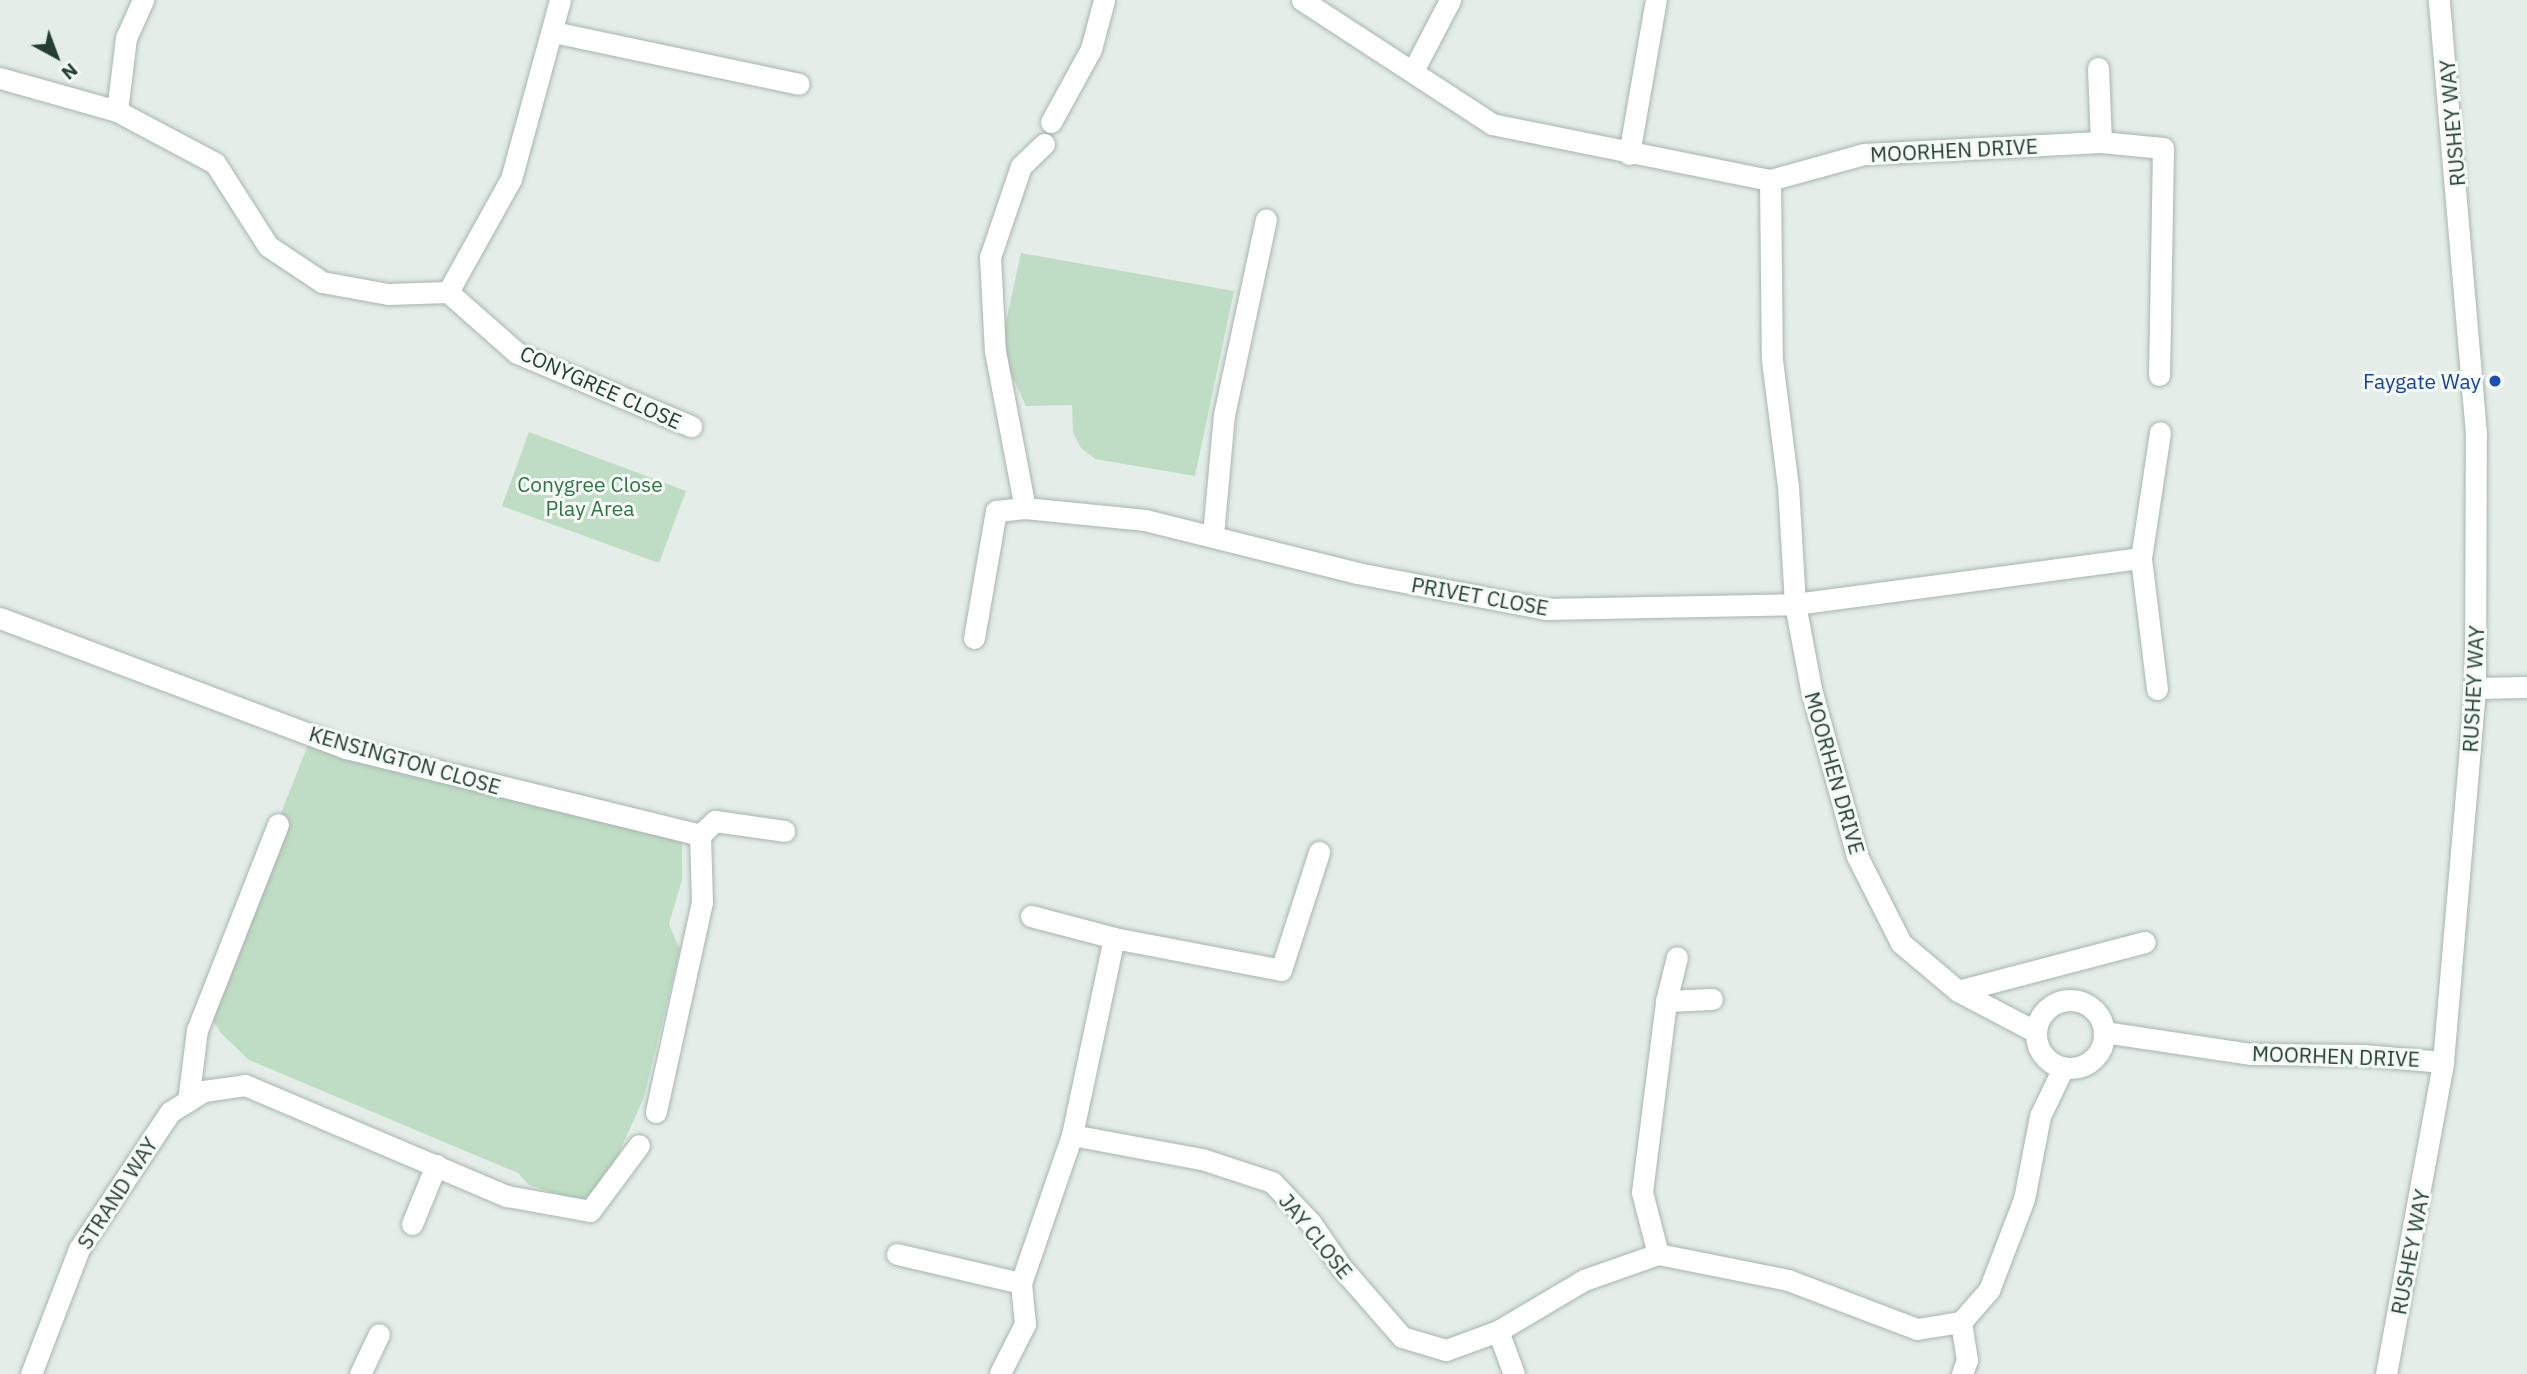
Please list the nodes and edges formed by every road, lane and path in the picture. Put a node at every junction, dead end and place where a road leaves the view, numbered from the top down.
1 (143, 0) edge
2 (560, 0) edge
3 (1104, 0) edge
4 (1302, 0) edge
5 (1450, 0) edge
6 (1656, 0) edge
7 (2439, 0) edge
8 (553, 32) junction
9 (2098, 68) dead end
10 (1414, 69) junction
11 (0, 78) edge
12 (799, 84) dead end
13 (117, 111) junction
14 (1051, 122) dead end
15 (2101, 142) junction
16 (1044, 144) dead end
17 (1629, 155) junction
18 (1769, 180) junction
19 (1266, 219) dead end
20 (448, 292) junction
21 (2159, 375) dead end
22 (691, 426) dead end
23 (2160, 432) dead end
24 (1025, 508) junction
25 (1213, 535) junction
26 (2141, 558) junction
27 (1795, 604) junction
28 (0, 618) edge
29 (975, 638) dead end
30 (2527, 687) edge
31 (2475, 688) junction
32 (2157, 690) dead end
33 (278, 824) dead end
34 (784, 831) dead end
35 (700, 835) junction
36 (1318, 852) dead end
37 (1031, 916) dead end
38 (1114, 938) junction
39 (2146, 942) dead end
40 (1677, 957) dead end
41 (1958, 991) junction
42 (1712, 999) dead end
43 (1666, 1001) junction
44 (2036, 1032) junction
45 (2104, 1032) junction
46 (2443, 1062) junction
47 (2063, 1068) junction
48 (188, 1101) junction
49 (656, 1112) dead end
50 (1072, 1135) junction
51 (639, 1145) dead end
52 (436, 1165) junction
53 (412, 1224) dead end
54 (897, 1254) dead end
55 (1658, 1254) junction
56 (1021, 1283) junction
57 (1961, 1322) junction
58 (1498, 1331) junction
59 (379, 1334) dead end
60 (1000, 1373) edge
61 (31, 1374) edge
62 (360, 1374) edge
63 (1514, 1374) edge
64 (1962, 1374) edge
65 (2386, 1374) edge

1 - 13 street
2 - 8 street
3 - 14 street
4 - 10 street, MOORHEN DRIVE
5 - 10 street
6 - 17 street
7 - 31 street, RUSHEY WAY
8 - 12 street
8 - 20 street
9 - 15 street
10 - 17 street, MOORHEN DRIVE
11 - 13 street
13 - 20 street
15 - 18 street, MOORHEN DRIVE
15 - 21 street, MOORHEN DRIVE
16 - 24 street
17 - 18 street, MOORHEN DRIVE
18 - 27 street, MOORHEN DRIVE
19 - 25 street
20 - 22 street, CONYGREE CLOSE
23 - 26 street
24 - 25 street, PRIVET CLOSE
24 - 29 street, PRIVET CLOSE
25 - 27 street, PRIVET CLOSE
26 - 27 street
26 - 32 street
27 - 41 street, MOORHEN DRIVE
28 - 35 street, KENSINGTON CLOSE
30 - 31 street
31 - 46 street, RUSHEY WAY
33 - 48 street
34 - 35 street
35 - 49 street
36 - 38 street
37 - 38 street
38 - 50 street
39 - 41 street
40 - 43 street
41 - 44 street, MOORHEN DRIVE
42 - 43 street
43 - 55 street
44 - 45 street
44 - 47 street
45 - 46 street, MOORHEN DRIVE
45 - 47 street
46 - 65 street, RUSHEY WAY
47 - 57 street
48 - 52 street, STRAND WAY
48 - 61 street, STRAND WAY
50 - 56 street
50 - 58 street, JAY CLOSE
51 - 52 street, STRAND WAY
52 - 53 street
54 - 56 street
55 - 57 street
55 - 58 street, JAY CLOSE
56 - 60 street
57 - 64 street
58 - 63 street
59 - 62 street

